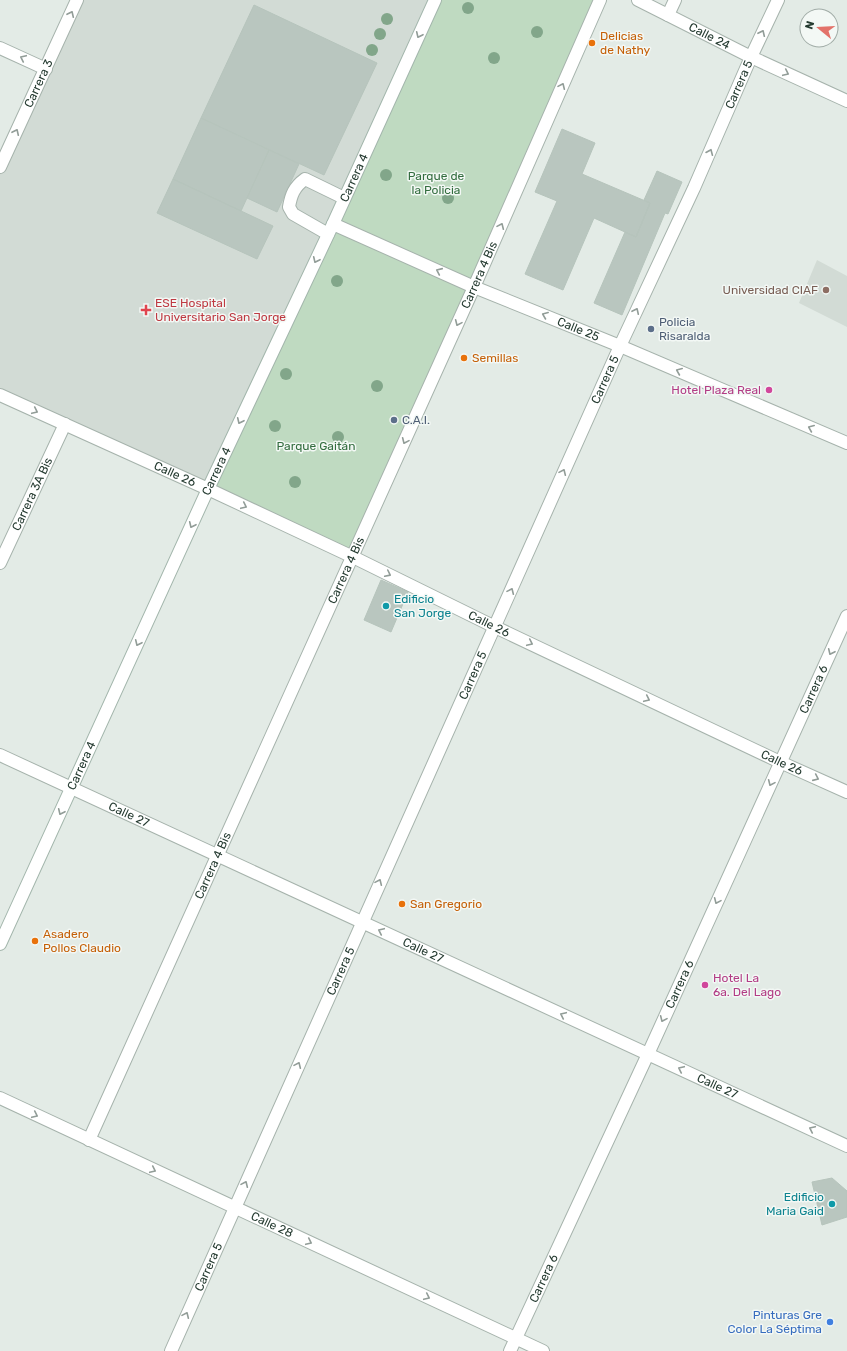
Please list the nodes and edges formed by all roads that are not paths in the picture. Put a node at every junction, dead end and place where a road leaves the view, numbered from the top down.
1 (77, 0) edge
2 (435, 0) edge
3 (600, 0) edge
4 (638, 0) edge
5 (675, 0) edge
6 (778, 0) edge
7 (668, 15) junction
8 (0, 48) edge
9 (751, 57) junction
10 (46, 69) junction
11 (847, 101) edge
12 (0, 167) edge
13 (344, 198) junction
14 (330, 229) junction
15 (474, 287) junction
16 (620, 346) junction
17 (0, 394) edge
18 (65, 424) junction
19 (847, 443) edge
20 (208, 489) junction
21 (353, 557) junction
22 (0, 564) edge
23 (847, 616) edge
24 (495, 627) junction
25 (0, 755) edge
26 (780, 762) junction
27 (72, 788) junction
28 (847, 792) edge
29 (218, 855) junction
30 (362, 922) junction
31 (3, 930) edge
32 (0, 944) edge
33 (648, 1054) junction
34 (0, 1098) edge
35 (89, 1140) junction
36 (847, 1146) edge
37 (234, 1208) junction
38 (516, 1338) junction
39 (170, 1351) edge
40 (510, 1351) edge
41 (543, 1351) edge

10 -> 1 street, Carrera 3
2 -> 13 street, Carrera 4
15 -> 3 street, Carrera 4 Bis
4 - 7 street, Calle 24
5 - 7 street
9 -> 6 street, Carrera 5
7 - 9 street, Calle 24
10 -> 8 street
9 -> 11 street, Calle 24
16 -> 9 street, Carrera 5
12 -> 10 street, Carrera 3
13 - 14 street, Carrera 4
13 - 14 street, Calle 25
15 -> 14 street, Calle 25
14 -> 20 street, Carrera 4
16 -> 15 street, Calle 25
15 -> 21 street, Carrera 4 Bis
19 -> 16 street, Calle 25
24 -> 16 street, Carrera 5
17 -> 18 street, Calle 26
18 - 20 street, Calle 26
18 - 22 street, Carrera 3A Bis
20 -> 21 street, Calle 26
20 -> 27 street, Carrera 4
21 -> 24 street, Calle 26
21 - 29 street, Carrera 4 Bis
23 -> 26 street, Carrera 6
24 -> 26 street, Calle 26
30 -> 24 street, Carrera 5
25 - 27 street, Calle 27
26 -> 28 street, Calle 26
26 -> 33 street, Carrera 6
27 - 29 street, Calle 27
27 -> 31 street, Carrera 4
29 - 30 street, Calle 27
29 - 35 street, Carrera 4 Bis
33 -> 30 street, Calle 27
37 -> 30 street, Carrera 5
31 - 32 street, Carrera 4
36 -> 33 street, Calle 27
33 - 38 street, Carrera 6
34 -> 35 street, Calle 28
35 -> 37 street, Calle 28
37 -> 38 street, Calle 28
39 -> 37 street, Carrera 5
38 - 40 street, Carrera 6
38 - 41 street, Calle 28

